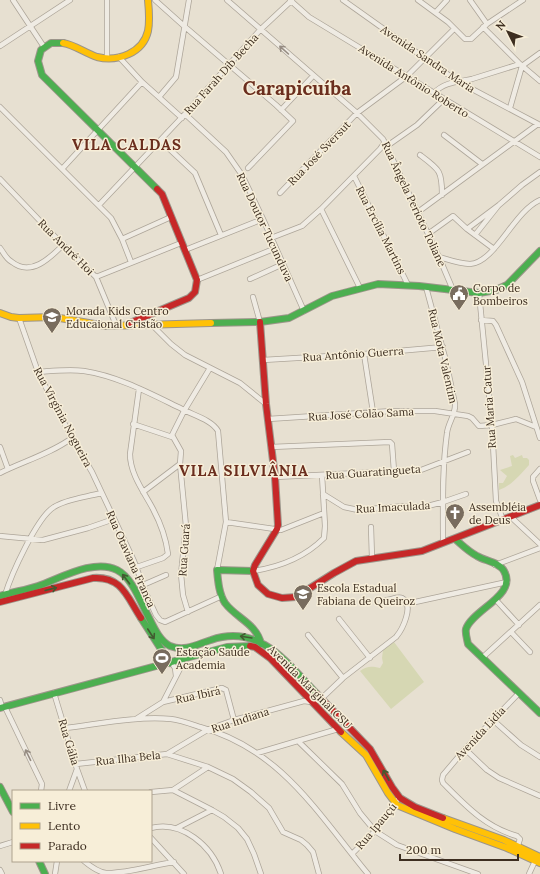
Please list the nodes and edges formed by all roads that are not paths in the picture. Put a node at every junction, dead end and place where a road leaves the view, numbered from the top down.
1 (13, 0) edge
2 (70, 0) edge
3 (107, 0) edge
4 (148, 0) edge
5 (155, 0) edge
6 (189, 0) edge
7 (227, 0) edge
8 (291, 0) edge
9 (343, 0) edge
10 (418, 0) edge
11 (447, 0) edge
12 (470, 0) edge
13 (514, 0) edge
14 (523, 0) edge
15 (64, 2) edge
16 (513, 6) junction
17 (436, 12) junction
18 (30, 26) junction
19 (184, 26) junction
20 (485, 26) junction
21 (454, 29) junction
22 (260, 30) junction
23 (0, 46) edge
24 (44, 47) junction
25 (540, 53) edge
26 (119, 57) junction
27 (107, 58) junction
28 (425, 59) junction
29 (228, 65) junction
30 (521, 65) junction
31 (313, 76) junction
32 (407, 76) junction
33 (457, 81) junction
34 (540, 81) edge
35 (142, 82) junction
36 (434, 93) junction
37 (159, 97) junction
38 (444, 99) junction
39 (0, 107) edge
40 (510, 108) junction
41 (281, 110) junction
42 (357, 113) junction
43 (184, 116) junction
44 (539, 125) edge
45 (98, 130) junction
46 (444, 135) dead end
47 (161, 141) junction
48 (513, 141) junction
49 (386, 144) junction
50 (420, 155) dead end
51 (540, 158) edge
52 (482, 164) junction
53 (135, 166) junction
54 (248, 168) dead end
55 (62, 169) junction
56 (540, 172) edge
57 (354, 176) junction
58 (0, 179) edge
59 (280, 193) dead end
60 (442, 196) junction
61 (540, 200) edge
62 (99, 205) junction
63 (499, 205) junction
64 (321, 209) junction
65 (418, 212) junction
66 (171, 217) junction
67 (263, 219) junction
68 (467, 229) junction
69 (428, 234) junction
70 (221, 235) junction
71 (475, 235) junction
72 (271, 238) junction
73 (122, 239) junction
74 (181, 243) junction
75 (63, 245) junction
76 (0, 248) edge
77 (276, 248) junction
78 (494, 249) junction
79 (185, 250) junction
80 (540, 251) edge
81 (440, 257) junction
82 (132, 262) junction
83 (283, 264) junction
84 (96, 277) junction
85 (250, 279) dead end
86 (197, 280) junction
87 (408, 285) junction
88 (426, 286) junction
89 (360, 288) junction
90 (453, 290) junction
91 (479, 293) junction
92 (253, 297) dead end
93 (304, 311) junction
94 (0, 313) edge
95 (19, 318) junction
96 (481, 320) junction
97 (260, 322) junction
98 (128, 324) junction
99 (151, 324) junction
100 (116, 325) junction
101 (443, 347) junction
102 (364, 354) junction
103 (263, 360) junction
104 (210, 368) junction
105 (38, 372) junction
106 (139, 389) junction
107 (266, 404) junction
108 (184, 411) junction
109 (373, 412) junction
110 (453, 413) junction
111 (268, 419) junction
112 (133, 424) junction
113 (492, 425) junction
114 (536, 427) junction
115 (172, 435) junction
116 (72, 438) junction
117 (540, 438) edge
118 (0, 447) edge
119 (271, 448) junction
120 (468, 452) dead end
121 (444, 462) junction
122 (180, 464) junction
123 (8, 469) junction
124 (540, 469) edge
125 (394, 471) junction
126 (0, 473) edge
127 (322, 475) junction
128 (275, 477) junction
129 (143, 492) junction
130 (101, 493) junction
131 (323, 494) junction
132 (466, 494) dead end
133 (540, 500) edge
134 (443, 502) junction
135 (540, 505) edge
136 (324, 513) junction
137 (511, 517) junction
138 (114, 519) junction
139 (503, 520) junction
140 (226, 522) junction
141 (371, 527) dead end
142 (277, 529) junction
143 (0, 536) edge
144 (30, 539) junction
145 (455, 539) junction
146 (443, 544) junction
147 (540, 544) edge
148 (540, 548) edge
149 (372, 558) junction
150 (495, 565) junction
151 (137, 567) junction
152 (81, 570) junction
153 (217, 570) junction
154 (253, 571) junction
155 (166, 575) dead end
156 (93, 578) junction
157 (507, 582) junction
158 (143, 585) junction
159 (145, 591) junction
160 (3, 595) edge
161 (137, 595) junction
162 (222, 596) junction
163 (386, 600) dead end
164 (496, 600) junction
165 (0, 602) edge
166 (406, 604) junction
167 (540, 605) edge
168 (188, 612) junction
169 (339, 619) dead end
170 (519, 625) junction
171 (511, 632) junction
172 (308, 635) dead end
173 (262, 642) junction
174 (177, 647) junction
175 (260, 650) junction
176 (530, 652) dead end
177 (165, 656) junction
178 (370, 658) junction
179 (482, 658) junction
180 (182, 660) junction
181 (171, 663) junction
182 (176, 676) junction
183 (343, 678) junction
184 (54, 693) junction
185 (519, 693) junction
186 (0, 700) edge
187 (316, 700) junction
188 (163, 702) junction
189 (2, 707) edge
190 (539, 710) edge
191 (134, 720) junction
192 (234, 720) junction
193 (493, 720) junction
194 (65, 728) junction
195 (210, 729) junction
196 (338, 729) junction
197 (299, 742) junction
198 (465, 749) junction
199 (257, 753) junction
200 (167, 754) junction
201 (540, 757) edge
202 (76, 766) junction
203 (208, 767) junction
204 (0, 787) edge
205 (41, 790) edge
206 (69, 790) edge
207 (85, 790) edge
208 (173, 790) junction
209 (152, 792) edge
210 (540, 796) edge
211 (398, 800) junction
212 (12, 810) edge
213 (212, 810) junction
214 (152, 828) edge
215 (178, 828) junction
216 (375, 831) junction
217 (152, 839) edge
218 (12, 842) edge
219 (0, 846) edge
220 (518, 846) junction
221 (352, 854) junction
222 (538, 860) edge
223 (39, 862) edge
224 (57, 862) edge
225 (85, 862) edge
226 (174, 862) junction
227 (0, 870) edge
228 (143, 871) edge
229 (2, 874) edge
230 (45, 874) edge
231 (55, 874) edge
232 (105, 874) edge
233 (184, 874) edge
234 (221, 874) edge
235 (261, 874) edge
236 (319, 874) edge
237 (368, 874) edge
238 (478, 874) edge
239 (529, 874) edge

1 - 18 street
2 - 15 street
3 - 27 street
4 - 26 street
5 - 19 street
6 - 19 street
7 - 22 street, Rua Ângela Perioto Toliane
8 - 22 street, Rua Farah Dib Becha
8 - 32 street, Avenida Antônio Roberto
9 - 28 street, Avenida Sandra Maria
10 - 17 street
11 - 17 street
12 - 20 street
13 - 16 street
14 - 16 street
15 - 18 street
16 - 20 street
17 - 21 street
18 - 23 street
18 - 24 street
19 - 29 street
19 - 37 street
20 - 21 street
20 - 30 street
21 - 28 street, Rua José Sversut
22 - 29 street, Rua Farah Dib Becha
31 -> 22 street, Rua Ângela Perioto Toliane
24 - 27 street
24 - 45 street
25 - 30 street
26 - 27 street
26 - 35 street, Rua Doutor Tucunduva
28 - 32 street, Rua José Sversut
28 - 33 street, Avenida Sandra Maria
29 - 41 street
29 - 43 street, Rua Farah Dib Becha
30 - 33 street
30 - 34 street
30 - 40 street
31 - 41 street
31 - 42 street, Rua Ângela Perioto Toliane
32 - 36 street, Avenida Antônio Roberto
32 - 42 street, Rua José Sversut
33 - 36 street
33 - 40 street, Avenida Sandra Maria
35 - 37 street, Rua Doutor Tucunduva
35 - 45 street
36 - 38 street, Avenida Antônio Roberto
37 - 43 street, Rua Doutor Tucunduva
38 - 48 street, Avenida Antônio Roberto
38 - 49 street
39 - 55 street
40 - 44 street, Avenida Sandra Maria
41 - 54 street
42 - 49 street, Rua Ângela Perioto Toliane
42 - 59 street, Rua José Sversut
43 - 47 street, Rua Farah Dib Becha
43 - 67 street, Rua Doutor Tucunduva
44 - 48 street
45 - 53 street
45 - 55 street
46 - 52 street
47 - 53 street, Rua Farah Dib Becha
47 - 70 street
48 - 51 street, Avenida Antônio Roberto
48 - 52 street
49 - 57 street
49 - 65 street, Rua Ângela Perioto Toliane
50 - 60 street
52 - 60 street
53 - 62 street, Rua Farah Dib Becha
53 - 66 street
55 - 62 street
56 - 63 street
57 - 64 street
57 - 87 street, Rua Ercília Martins
58 - 75 street, Rua André Hoi
60 - 65 street
61 - 78 street
62 - 73 street
63 - 68 street
63 - 71 street
64 - 72 street
64 - 89 street
65 - 69 street, Rua Ângela Perioto Toliane
66 - 73 street
66 - 74 street
67 - 70 street
67 - 72 street, Rua Doutor Tucunduva
68 - 69 street
68 - 71 street
69 - 81 street, Rua Ângela Perioto Toliane
70 - 79 street
71 - 78 street
72 - 77 street, Rua Doutor Tucunduva
73 - 82 street
74 - 79 street
74 - 82 street
75 - 76 street
75 - 84 street, Rua André Hoi
77 - 83 street, Rua Doutor Tucunduva
77 - 86 street
78 - 81 street
79 - 86 street
80 - 91 street
81 - 90 street, Rua Ângela Perioto Toliane
82 - 84 street
83 - 85 street
83 - 93 street, Rua Doutor Tucunduva
84 - 100 street, Rua André Hoi
86 - 98 street
87 - 88 street
87 - 89 street
88 - 90 street
88 - 101 street, Rua Mota Valentim
89 - 93 street
90 - 91 street
91 - 96 street, Rua Maria Catur
92 - 97 street
93 - 97 street
94 - 95 street
95 - 100 street
95 - 105 street, Rua Virgínia Nogueira
96 - 113 street, Rua Maria Catur
96 - 114 street
97 - 99 street
97 - 103 street
98 - 99 street
98 - 100 street
99 - 104 street
101 - 102 street, Rua Antônio Guerra
101 - 110 street, Rua Mota Valentim
102 - 103 street, Rua Antônio Guerra
102 - 109 street
103 - 107 street
104 - 107 street
104 - 108 street
105 - 106 street
105 - 116 street, Rua Virgínia Nogueira
106 - 108 street
106 - 112 street
107 - 111 street
108 - 115 street
108 - 140 street
109 - 110 street, Rua José Colão Sama
109 - 111 street, Rua José Colão Sama
110 - 113 street, Rua José Colão Sama
110 - 121 street, Rua Mota Valentim
111 - 119 street
112 - 115 street
112 - 129 street
113 - 114 street
113 - 139 street, Rua Maria Catur
114 - 117 street
115 - 122 street, Rua Guará
116 - 123 street
116 - 130 street, Rua Virgínia Nogueira
118 - 123 street
119 - 125 street
119 - 128 street
120 - 121 street, Rua Guaratingueta
121 - 125 street, Rua Guaratingueta
121 - 134 street, Rua Mota Valentim
122 - 129 street
122 - 168 street, Rua Guará
123 - 126 street
124 - 133 street
125 - 127 street, Rua Guaratingueta
127 - 128 street, Rua Guaratingueta
127 - 131 street
128 - 142 street
129 - 151 street
130 - 138 street, Rua Otaviana Franca
130 - 144 street
131 - 134 street, Rua Imaculada
131 - 136 street
132 - 134 street, Rua Imaculada
134 - 146 street, Rua Mota Valentim
135 - 137 street
136 - 142 street
136 - 154 street
137 - 139 street
137 - 147 street
138 - 144 street
138 - 151 street, Rua Otaviana Franca
139 - 145 street
140 - 142 street
140 - 153 street
141 - 149 street
142 - 154 street
143 - 144 street
144 - 160 street
145 - 146 street
145 - 150 street
146 - 149 street
148 - 150 street
149 - 154 street
150 - 157 street
151 - 158 street, Rua Otaviana Franca
152 - 156 street
152 - 160 street
161 -> 152 street
153 - 154 street
153 - 162 street
155 - 158 street
165 -> 156 street
156 -> 177 street
157 - 164 street
157 - 166 street
158 - 159 street, Rua Otaviana Franca
159 - 161 street
159 - 168 street, Rua Otaviana Franca
161 - 174 street
162 - 168 street
162 - 173 street
163 - 166 street
164 - 170 street
164 - 179 street
166 - 178 street
167 - 170 street
169 - 178 street
170 - 171 street
171 - 176 street
171 - 179 street
172 - 183 street
173 -> 174 street, Avenida Marginal CSU
173 - 175 street
173 - 187 street, Avenida Marginal CSU
174 - 177 street
174 - 180 street
175 - 180 street, Avenida Marginal CSU
175 - 187 street, Avenida Marginal CSU
177 - 181 street
178 - 183 street
179 - 185 street
180 - 181 street, Avenida Marginal CSU
180 - 182 street
181 - 182 street
181 - 184 street, Avenida Marginal CSU
182 - 188 street
183 - 187 street
184 - 189 street, Avenida Marginal CSU
184 - 194 street, Rua Gália
185 - 190 street
185 - 193 street, Avenida Lidia
186 - 189 street
187 - 192 street, Rua Indiana
187 - 196 street, Avenida Marginal CSU
211 -> 187 street, Avenida Marginal CSU
188 - 191 street
188 - 192 street, Rua Ibirá
205 -> 189 street
191 - 194 street
191 - 195 street
192 - 195 street, Rua Indiana
193 - 198 street, Avenida Lidia
193 - 201 street
194 - 202 street, Rua Gália
195 - 199 street
195 - 200 street, Rua Indiana
196 - 197 street
196 - 211 street, Avenida Marginal CSU
197 - 199 street
197 - 216 street
198 - 210 street
198 - 220 street, Avenida Lidia
199 - 221 street
200 - 202 street, Rua Ilha Bela
200 - 203 street, Rua Ilha Bela
202 - 206 street
202 - 207 street, Rua Gália
203 - 208 street
203 - 236 street, Rua Ilha Bela
204 - 212 street
208 - 209 street
208 - 213 street
211 - 216 street, Rua Ipauçú
211 - 220 street
211 - 222 street
213 - 215 street
213 - 235 street
214 - 215 street
215 - 234 street
216 - 221 street, Rua Ipauçú
216 - 238 street
217 - 226 street
218 - 219 street
220 - 222 street
221 - 237 street
222 - 239 street
223 - 230 street
224 - 231 street
225 - 232 street
226 - 228 street
226 - 233 street
227 - 229 street
228 - 232 street

